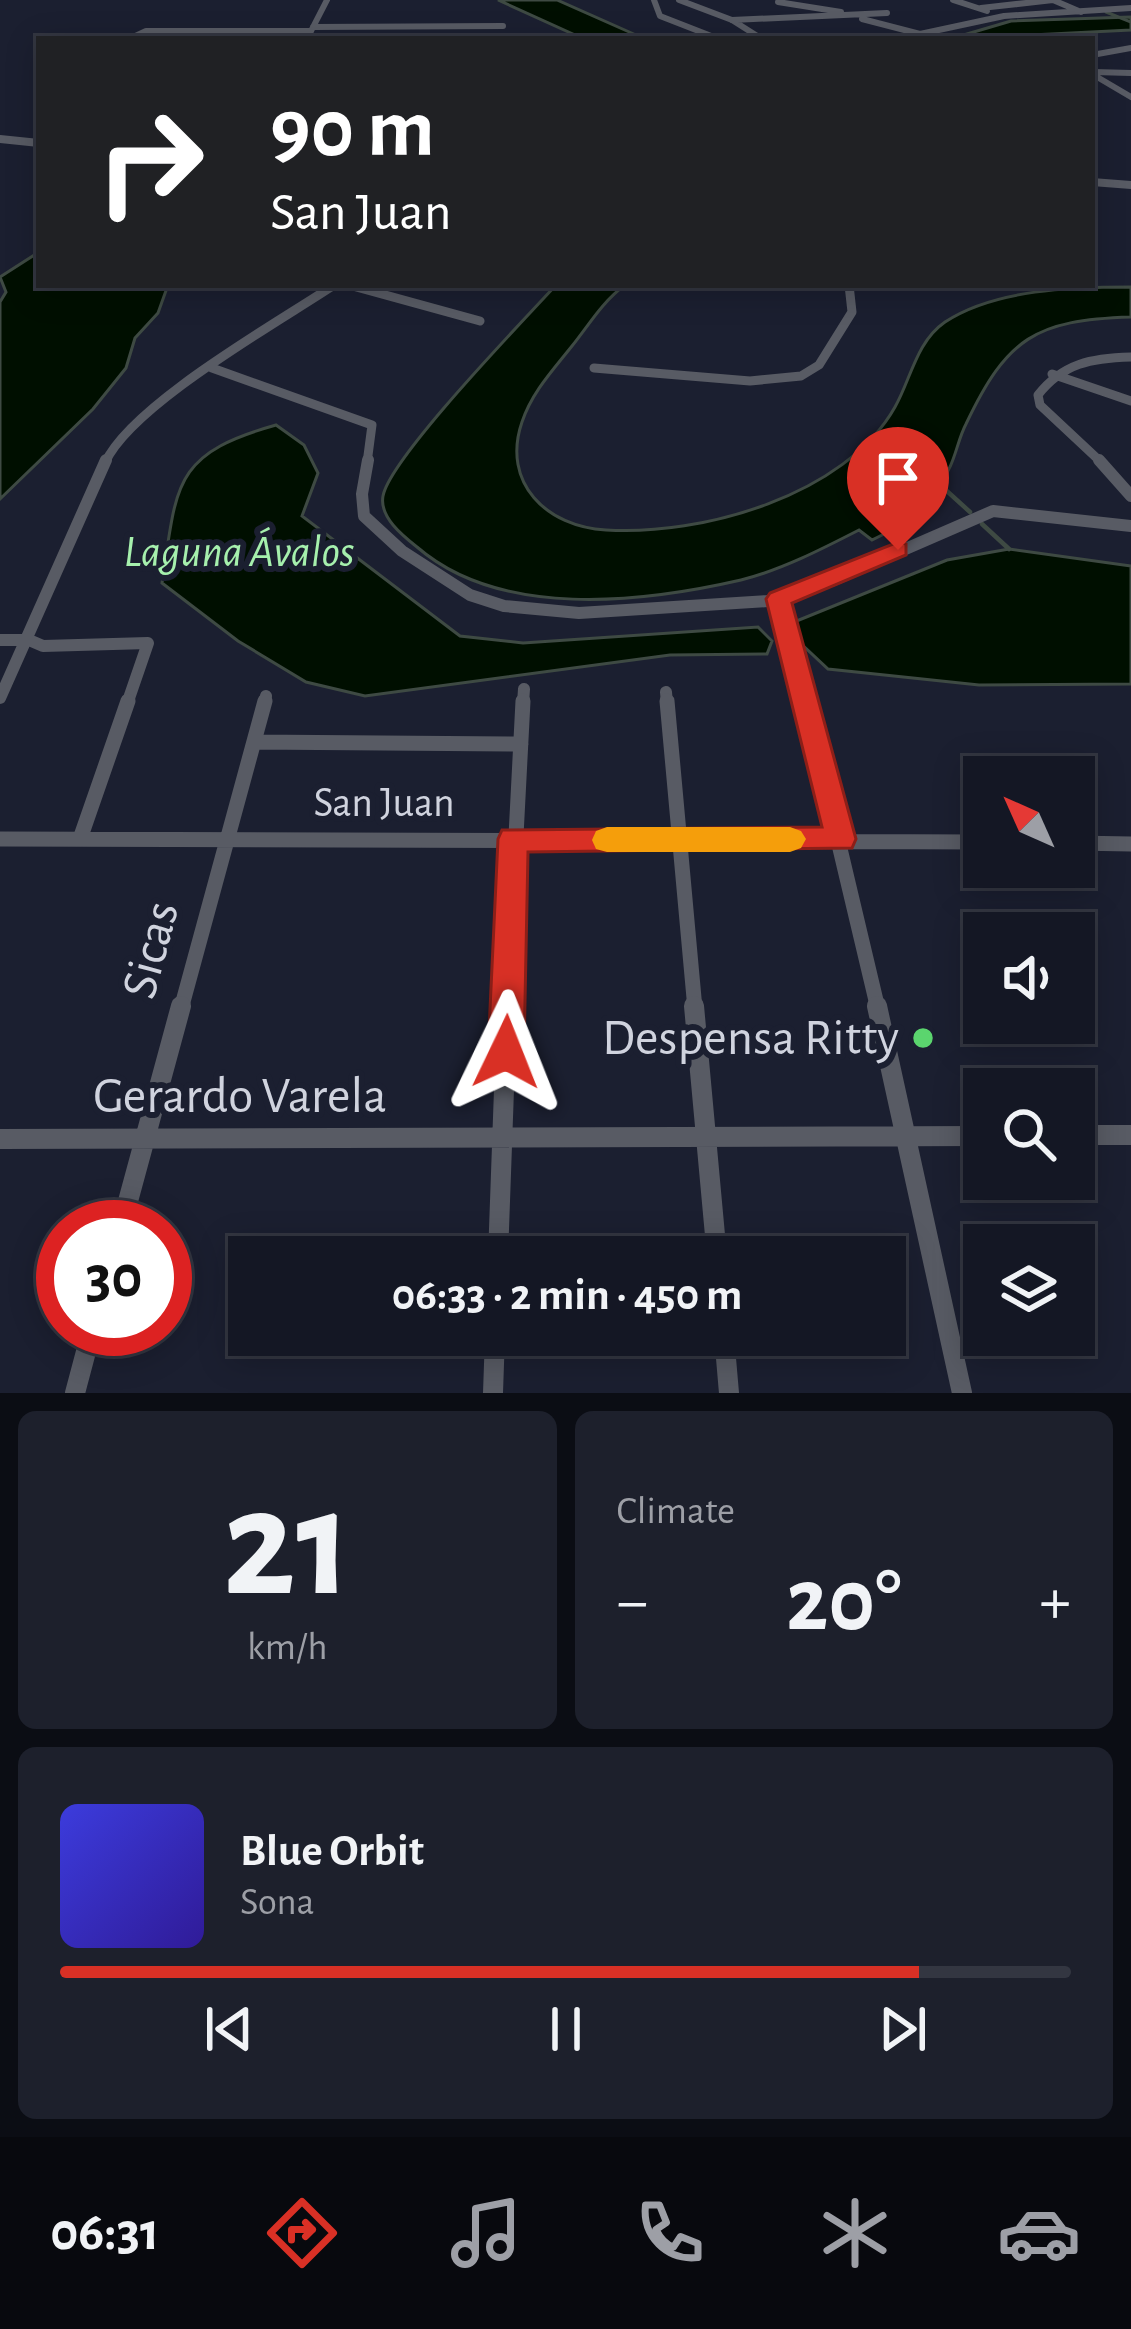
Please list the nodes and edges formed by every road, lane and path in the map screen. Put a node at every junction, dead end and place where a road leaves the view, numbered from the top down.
1 (327, 0) edge
2 (654, 0) edge
3 (679, 0) edge
4 (835, 0) edge
5 (953, 0) edge
6 (694, 2) edge
7 (778, 2) edge
8 (823, 8) junction
9 (981, 8) junction
10 (1131, 8) edge
11 (1082, 12) junction
12 (887, 13) dead end
13 (857, 16) junction
14 (1004, 16) junction
15 (732, 20) junction
16 (502, 26) dead end
17 (310, 32) edge
18 (135, 36) edge
19 (711, 36) edge
20 (756, 36) edge
21 (918, 36) edge
22 (925, 36) edge
23 (1131, 48) edge
24 (1095, 54) edge
25 (1095, 73) edge
26 (1131, 73) edge
27 (1095, 75) edge
28 (1131, 97) edge
29 (0, 140) edge
30 (36, 142) edge
31 (1095, 182) edge
32 (1131, 185) edge
33 (330, 288) edge
34 (360, 288) edge
35 (849, 288) edge
36 (480, 322) dead end
37 (1131, 357) edge
38 (212, 368) junction
39 (594, 368) dead end
40 (1052, 374) junction
41 (1131, 401) edge
42 (1131, 496) edge
43 (1131, 526) edge
44 (778, 599) junction
45 (0, 640) edge
46 (28, 640) junction
47 (524, 689) dead end
48 (666, 692) dead end
49 (266, 696) dead end
50 (0, 698) edge
51 (254, 742) junction
52 (521, 744) junction
53 (228, 838) junction
54 (0, 839) edge
55 (80, 839) junction
56 (513, 839) junction
57 (841, 839) junction
58 (682, 840) junction
59 (963, 842) edge
60 (1095, 843) edge
61 (1131, 844) edge
62 (1095, 1135) edge
63 (1131, 1135) edge
64 (907, 1136) junction
65 (963, 1136) edge
66 (503, 1137) junction
67 (146, 1138) junction
68 (707, 1138) junction
69 (0, 1139) edge
70 (129, 1200) edge
71 (499, 1236) edge
72 (716, 1236) edge
73 (85, 1356) edge
74 (494, 1356) edge
75 (726, 1356) edge
76 (75, 1393) edge
77 (493, 1393) edge
78 (730, 1393) edge
79 (962, 1393) edge

1 - 17 street
2 - 19 street
3 - 6 street
4 - 8 street
5 - 9 street
6 - 15 street
7 - 8 street
8 - 13 street
9 - 11 street
9 - 14 street
10 - 11 street
11 - 14 street
12 - 13 street
13 - 15 street
13 - 21 street
14 - 22 street
15 - 20 street
16 - 17 street
17 - 18 street
23 - 24 street
25 - 26 street
27 - 28 street
29 - 30 street
31 - 32 street
33 - 38 street
34 - 36 street
35 - 39 street
37 - 40 street
38 - 44 street
38 - 46 street
40 - 41 street
40 - 42 street
43 - 44 street
44 - 57 street
45 - 46 street
46 - 50 street
46 - 55 street
47 - 52 street
48 - 58 street
49 - 51 street, Sicas
51 - 52 street
51 - 53 street, Sicas
52 - 56 street
53 - 55 street, San Juan
53 - 56 street, San Juan
53 - 67 street, Sicas
54 - 55 street, San Juan
56 - 58 street, San Juan
56 - 66 street
57 - 58 street, San Juan
57 - 59 street, San Juan
57 - 64 street
58 - 68 street
60 - 61 street
62 - 63 street
64 - 65 street, Gerardo Varela
64 - 68 street, Gerardo Varela
64 - 79 street
66 - 67 street, Gerardo Varela
66 - 68 street, Gerardo Varela
66 - 71 street
67 - 69 street, Gerardo Varela
67 - 70 street, Sicas
68 - 72 street
73 - 76 street
74 - 77 street
75 - 78 street

